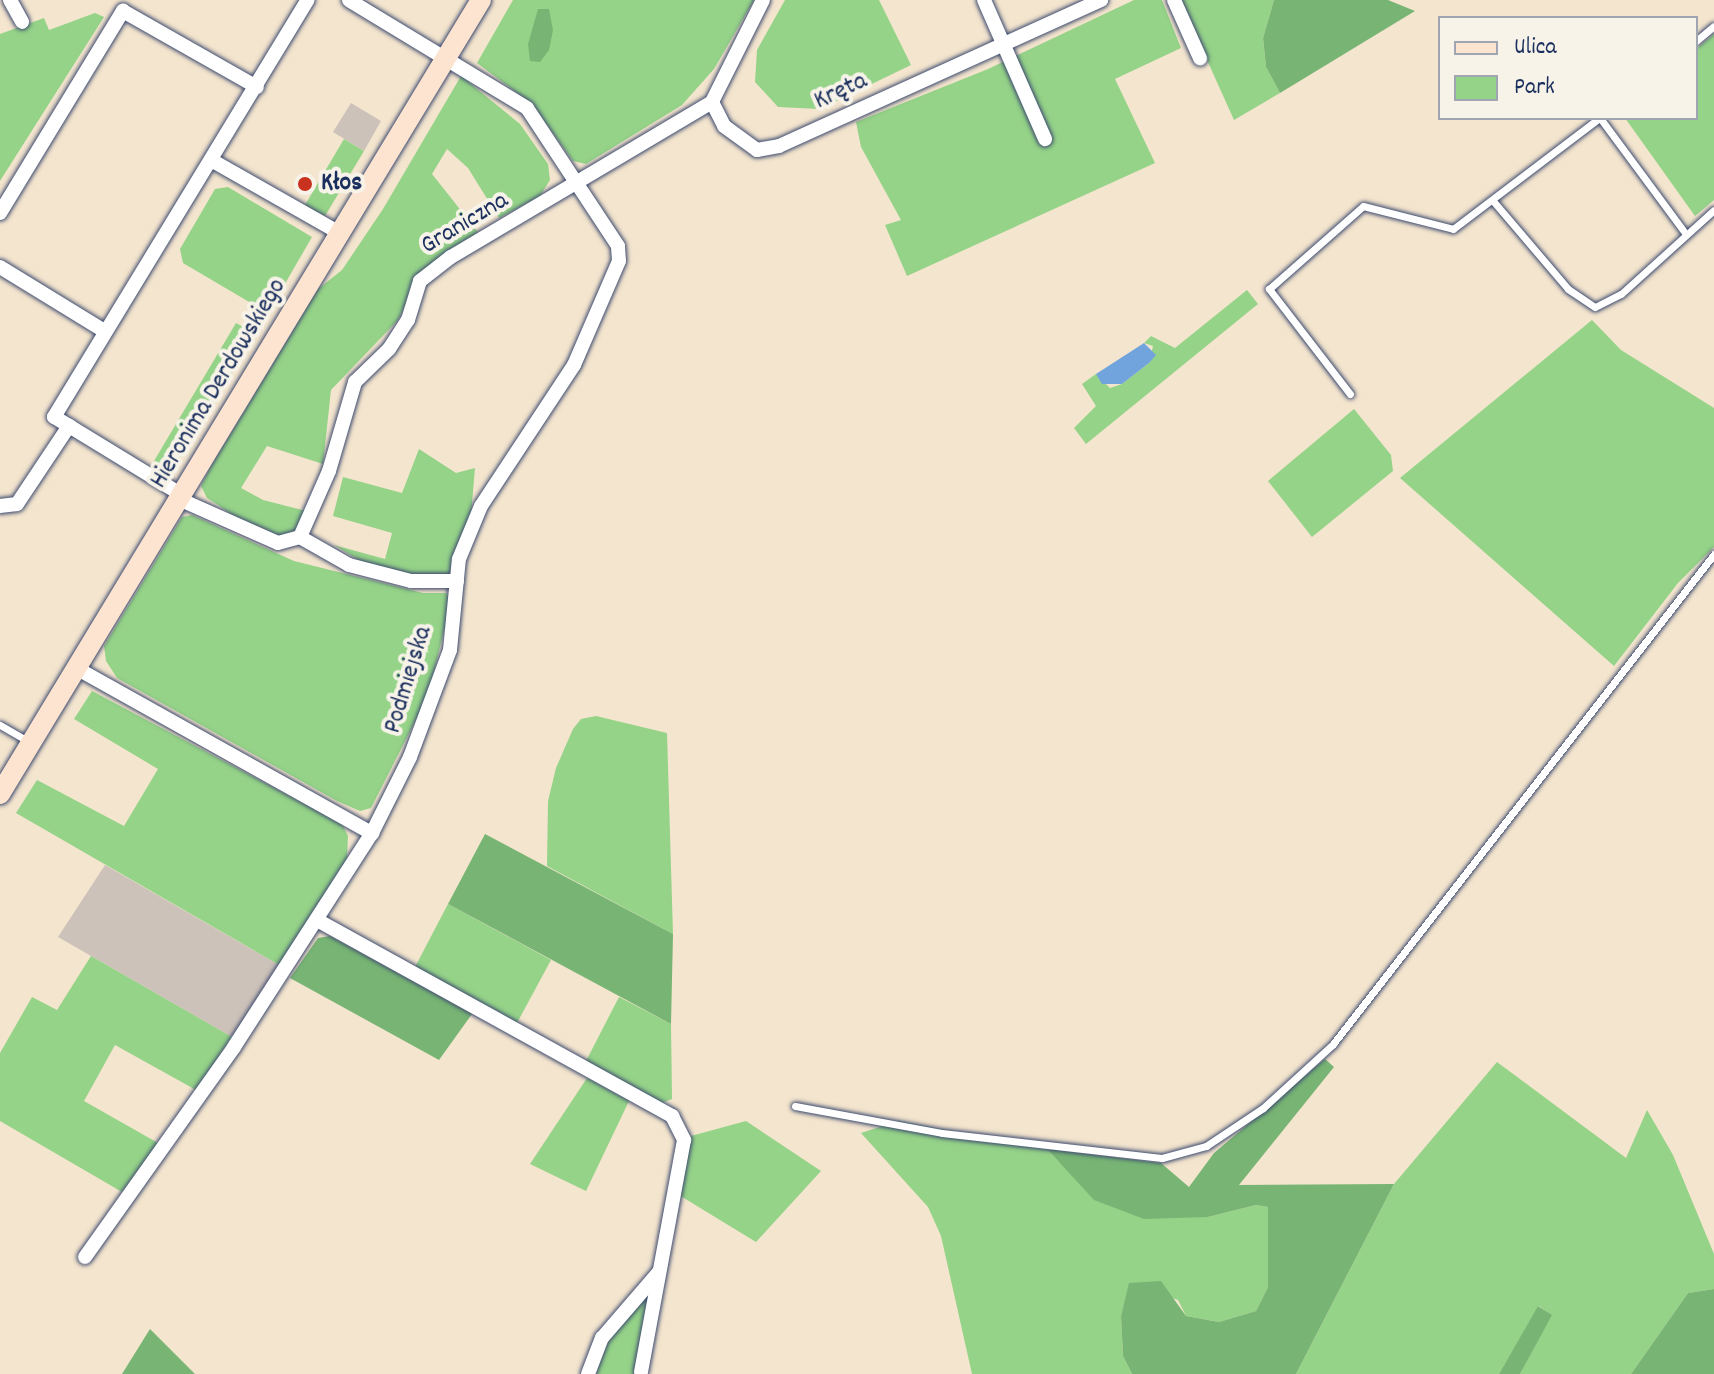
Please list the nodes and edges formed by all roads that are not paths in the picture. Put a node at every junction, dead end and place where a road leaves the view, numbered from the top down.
1 (10, 0) edge
2 (308, 0) edge
3 (349, 0) edge
4 (481, 0) edge
5 (763, 0) edge
6 (984, 0) edge
7 (1101, 0) edge
8 (1174, 0) edge
9 (22, 22) dead end
10 (1714, 26) edge
11 (1698, 39) edge
12 (1005, 43) junction
13 (446, 57) junction
14 (1200, 58) dead end
15 (257, 87) junction
16 (712, 102) junction
17 (1596, 120) edge
18 (1600, 120) edge
19 (1045, 139) dead end
20 (213, 161) junction
21 (577, 184) junction
22 (1494, 202) junction
23 (1714, 210) edge
24 (0, 213) edge
25 (340, 233) junction
26 (1685, 233) junction
27 (0, 267) edge
28 (103, 330) junction
29 (1350, 394) dead end
30 (69, 426) junction
31 (181, 497) junction
32 (0, 506) edge
33 (300, 537) junction
34 (1714, 554) edge
35 (457, 581) junction
36 (78, 669) junction
37 (0, 725) edge
38 (32, 743) junction
39 (0, 794) edge
40 (372, 833) junction
41 (317, 920) junction
42 (795, 1106) dead end
43 (85, 1257) dead end
44 (659, 1272) junction
45 (641, 1372) edge
46 (588, 1374) edge

1 - 9 street
2 - 15 street
3 - 13 street
4 - 13 street, Hieronima Derdowskiego
5 - 16 street
6 - 12 street
7 - 12 street, Kręta
8 - 14 street
10 - 11 lane
12 - 16 street, Kręta
12 - 19 street
13 - 21 street
13 - 25 street, Hieronima Derdowskiego
15 - 20 street
15 - 24 street
16 - 21 street
17 - 22 lane
18 - 26 lane
20 - 25 street
20 - 28 street
21 - 33 street, Graniczna
21 - 35 street, Podmiejska
22 - 26 lane
22 - 29 lane
23 - 26 lane
25 - 31 street, Hieronima Derdowskiego
27 - 28 street
28 - 30 street
30 - 31 street
30 - 32 street
31 - 33 street
31 - 36 street, Hieronima Derdowskiego
33 - 35 street
34 - 42 lane
35 - 40 street, Podmiejska
36 - 38 street, Hieronima Derdowskiego
36 - 40 street
37 - 38 lane
38 - 39 street, Hieronima Derdowskiego
40 - 41 street, Podmiejska
41 - 43 street, Podmiejska
41 - 44 street
44 - 45 street
44 - 46 street

